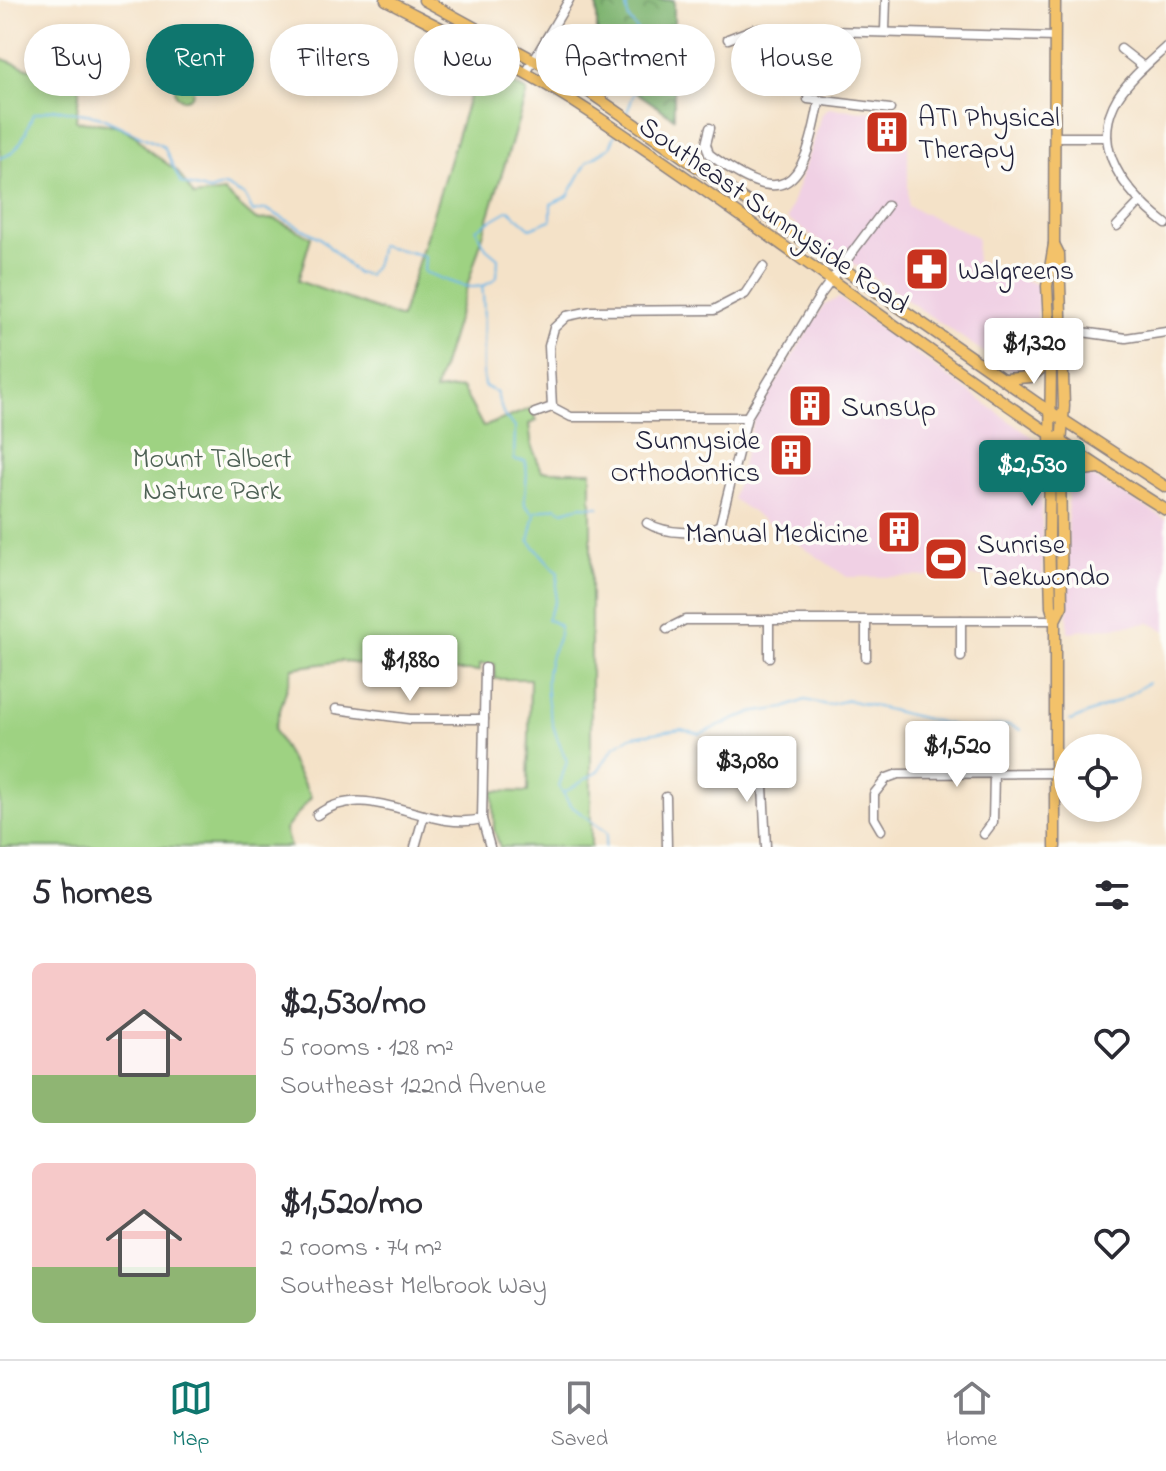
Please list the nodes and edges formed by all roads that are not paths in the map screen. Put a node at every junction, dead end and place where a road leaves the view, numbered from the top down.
1 (386, 0) edge
2 (424, 0) edge
3 (569, 0) edge
4 (886, 0) edge
5 (1055, 0) edge
6 (861, 30) edge
7 (885, 30) junction
8 (1055, 37) junction
9 (731, 38) edge
10 (728, 39) dead end
11 (1166, 47) edge
12 (1121, 49) dead end
13 (534, 58) junction
14 (1144, 67) junction
15 (526, 73) junction
16 (809, 96) edge
17 (819, 103) junction
18 (890, 109) dead end
19 (710, 128) dead end
20 (1055, 137) junction
21 (1107, 137) junction
22 (1140, 202) junction
23 (887, 206) dead end
24 (1166, 224) edge
25 (1117, 226) dead end
26 (1054, 244) junction
27 (763, 267) dead end
28 (841, 268) junction
29 (830, 282) junction
30 (1082, 332) dead end
31 (1166, 332) edge
32 (1051, 360) junction
33 (1005, 379) junction
34 (552, 407) junction
35 (1051, 412) junction
36 (535, 413) dead end
37 (747, 417) junction
38 (1063, 420) junction
39 (1050, 435) junction
40 (1061, 442) junction
41 (1100, 468) junction
42 (1166, 487) edge
43 (1060, 488) junction
44 (1166, 510) edge
45 (647, 523) dead end
46 (1049, 538) junction
47 (1060, 572) junction
48 (769, 620) junction
49 (866, 620) junction
50 (961, 620) junction
51 (1055, 620) junction
52 (667, 629) dead end
53 (769, 657) dead end
54 (866, 657) dead end
55 (961, 657) dead end
56 (485, 668) dead end
57 (336, 709) dead end
58 (484, 719) junction
59 (1055, 734) edge
60 (773, 768) dead end
61 (994, 773) junction
62 (1054, 773) edge
63 (666, 797) dead end
64 (317, 815) dead end
65 (424, 815) junction
66 (482, 819) junction
67 (1055, 822) edge
68 (881, 830) dead end
69 (984, 834) dead end
70 (415, 847) edge
71 (490, 847) edge
72 (667, 847) edge
73 (766, 847) edge
74 (1055, 847) edge

1 - 15 main road, Southeast Sunnyside Road
2 - 13 main road, Southeast Sunnyside Road
3 - 13 street
4 - 7 street
5 - 8 main road
6 - 7 street
7 - 8 street
8 - 20 main road
9 - 10 street
11 - 14 street
12 - 14 street
13 - 15 street
13 - 28 main road, Southeast Sunnyside Road
14 - 21 street
15 - 29 main road, Southeast Sunnyside Road
16 - 17 street
17 - 18 street
17 - 19 street
20 - 21 street
20 - 26 main road
21 - 22 street
22 - 24 street
22 - 25 street
23 - 28 street
26 - 32 main road
26 - 38 main road
27 - 34 street
28 - 29 street
28 - 33 main road, Southeast Sunnyside Road
29 - 37 street
29 - 39 main road, Southeast Sunnyside Road
30 - 31 street
32 - 33 main road
32 - 35 main road
33 - 35 main road, Southeast Sunnyside Road
34 - 36 street
34 - 37 street
35 - 38 main road, Southeast Sunnyside Road
35 - 39 main road
37 - 45 street
38 - 40 main road
38 - 42 main road, Southeast Sunnyside Road
39 - 40 main road, Southeast Sunnyside Road
39 - 46 main road
40 - 41 main road, Southeast Sunnyside Road
40 - 43 main road
41 - 43 main road
41 - 44 main road, Southeast Sunnyside Road
43 - 47 main road
46 - 47 main road
46 - 51 main road
47 - 51 main road
48 - 49 street
48 - 52 street
48 - 53 street
49 - 50 street
49 - 54 street
50 - 51 street
50 - 55 street
51 - 59 main road
56 - 58 street
57 - 58 street
58 - 66 street
60 - 73 street
61 - 62 street
61 - 68 street
61 - 69 street
63 - 72 street
64 - 65 street
65 - 66 street
65 - 70 street
66 - 71 street
67 - 74 main road

